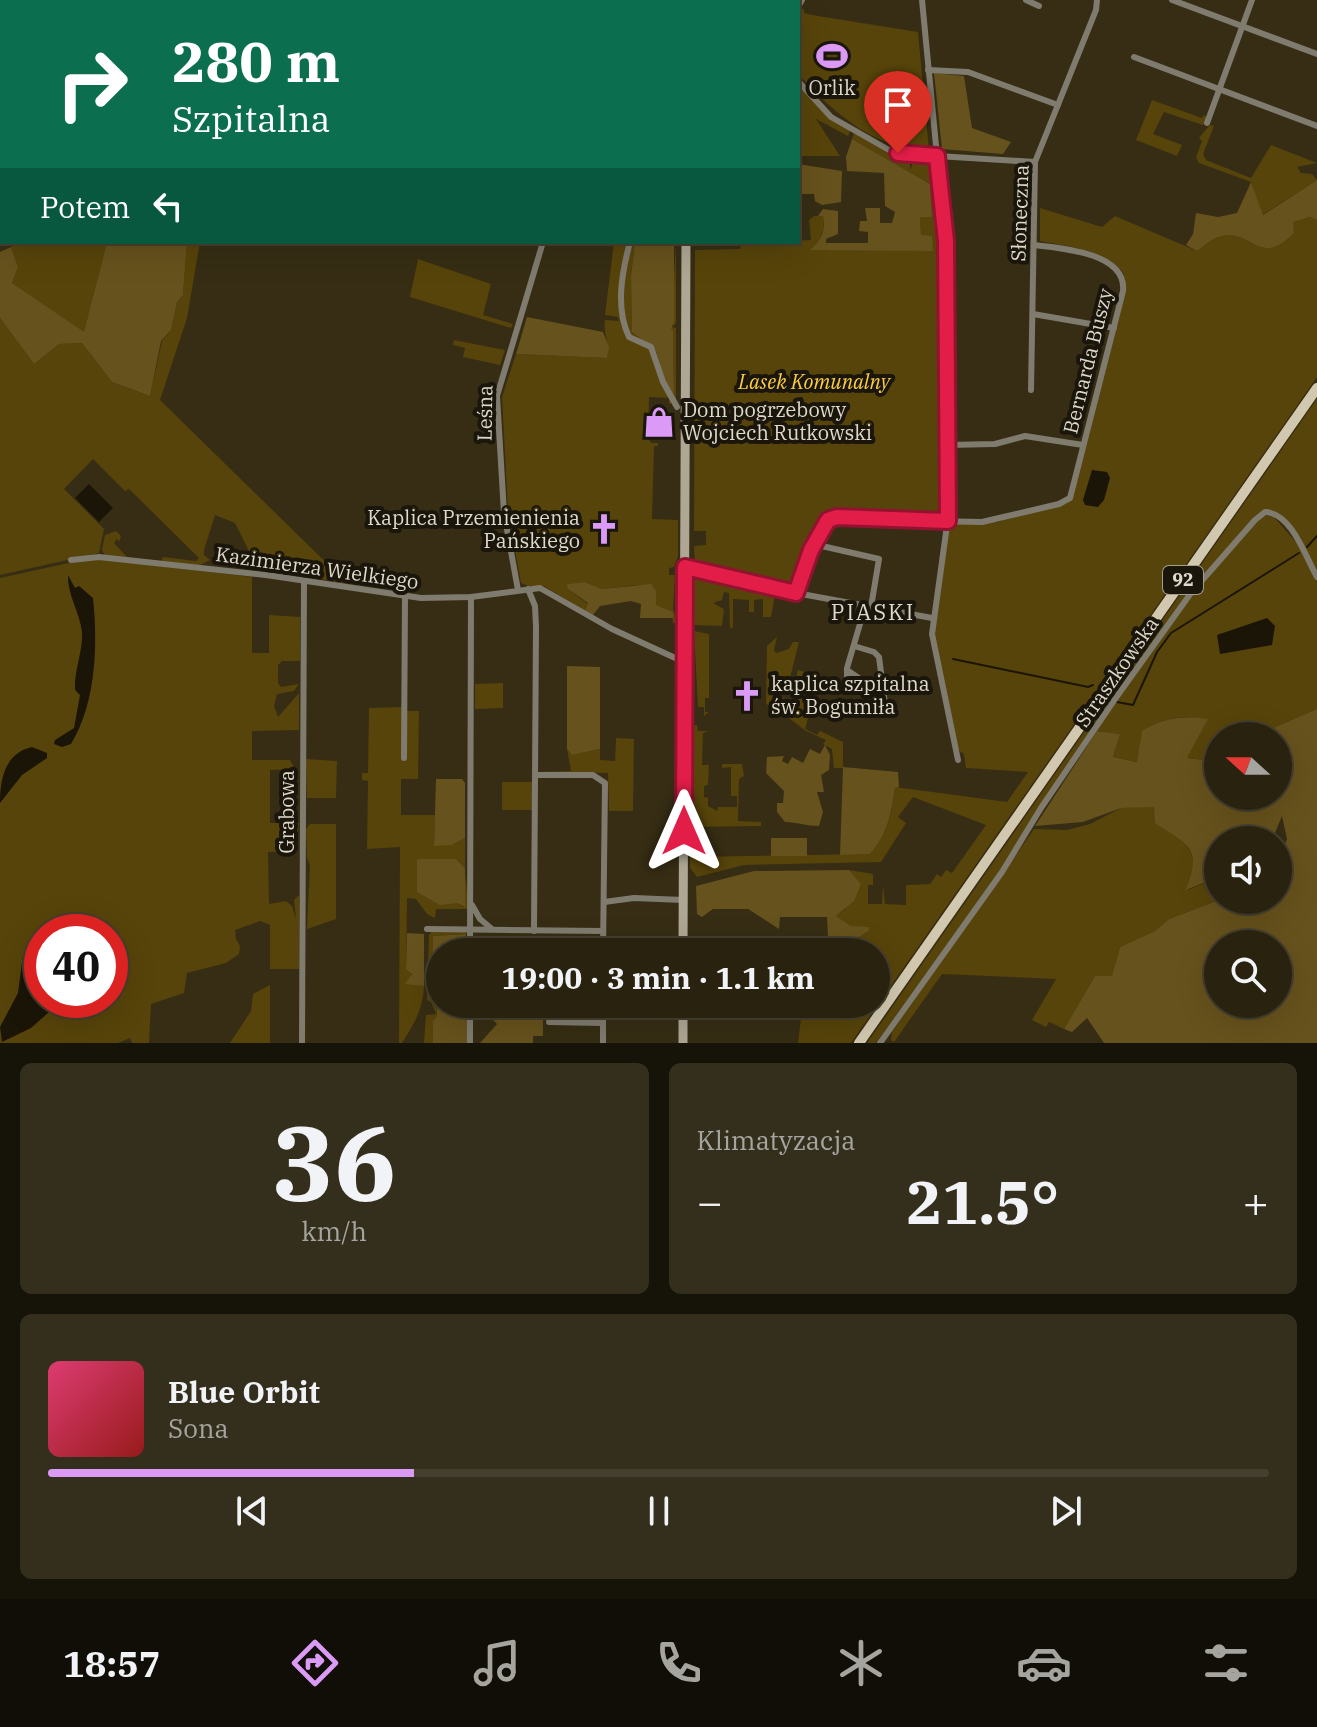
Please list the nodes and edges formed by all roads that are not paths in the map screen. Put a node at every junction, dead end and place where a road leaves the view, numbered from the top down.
1 (922, 0) edge
2 (1026, 0) edge
3 (1097, 0) edge
4 (1172, 0) edge
5 (1252, 0) edge
6 (1039, 6) dead end
7 (1242, 27) junction
8 (1317, 54) edge
9 (1134, 57) dead end
10 (928, 70) junction
11 (800, 83) edge
12 (1220, 89) junction
13 (1058, 105) junction
14 (1207, 123) dead end
15 (1317, 126) edge
16 (937, 156) junction
17 (1035, 162) junction
18 (542, 244) edge
19 (630, 244) edge
20 (686, 244) edge
21 (1034, 245) junction
22 (1033, 314) junction
23 (1114, 328) junction
24 (1317, 388) edge
25 (1031, 390) dead end
26 (681, 408) junction
27 (947, 445) junction
28 (1083, 445) junction
29 (948, 521) junction
30 (813, 544) junction
31 (71, 560) dead end
32 (685, 567) junction
33 (1317, 577) edge
34 (304, 581) junction
35 (540, 588) junction
36 (528, 589) junction
37 (518, 590) junction
38 (796, 593) junction
39 (405, 597) junction
40 (471, 597) junction
41 (535, 606) junction
42 (868, 607) junction
43 (932, 618) junction
44 (854, 646) junction
45 (684, 662) junction
46 (847, 668) junction
47 (860, 681) junction
48 (884, 691) junction
49 (886, 712) dead end
50 (404, 758) dead end
51 (958, 760) dead end
52 (535, 775) junction
53 (470, 893) junction
54 (683, 900) junction
55 (604, 902) junction
56 (427, 929) dead end
57 (471, 929) junction
58 (492, 929) junction
59 (534, 931) junction
60 (603, 931) junction
61 (471, 938) edge
62 (603, 938) edge
63 (683, 938) edge
64 (470, 1018) edge
65 (603, 1018) edge
66 (683, 1018) edge
67 (549, 1022) dead end
68 (603, 1023) junction
69 (302, 1043) edge
70 (470, 1043) edge
71 (603, 1043) edge
72 (683, 1043) edge
73 (859, 1043) edge
74 (880, 1043) edge

1 - 10 street
2 - 6 street
3 - 13 street, Słoneczna
4 - 7 street
5 - 7 street
7 - 8 street
7 - 12 street
9 - 12 street
10 - 13 street
10 - 16 street
11 - 16 street
12 - 14 street
12 - 15 street
13 - 17 street, Słoneczna
16 - 17 street
16 - 27 street
17 - 21 street, Słoneczna
18 - 37 street, Leśna
19 - 26 street
20 - 26 street
21 - 22 street, Słoneczna
21 - 23 street, Bernarda Buszy
22 - 23 street
22 - 25 street, Słoneczna
23 - 28 street, Bernarda Buszy
24 - 73 main road, 92
26 - 32 street
27 - 28 street
27 - 29 street
28 - 29 street, Bernarda Buszy
29 - 30 street
29 - 43 street
30 - 38 street
30 - 42 street
31 - 34 street, Kazimierza Wielkiego
32 - 38 street
32 - 45 street
33 - 74 street, Straszkowska
34 - 39 street, Kazimierza Wielkiego
34 - 69 street, Grabowa
35 - 36 street, Kazimierza Wielkiego
35 - 41 street
35 - 45 street
36 - 37 street, Kazimierza Wielkiego
36 - 41 street
37 - 40 street, Kazimierza Wielkiego
38 - 42 street
39 - 40 street, Kazimierza Wielkiego
39 - 50 street
40 - 53 street
41 - 52 street
42 - 43 street
42 - 44 street
43 - 51 street
44 - 46 street
44 - 48 street
45 - 54 street
46 - 47 street
46 - 47 street
47 - 48 street
48 - 49 street
52 - 55 street
52 - 59 street
53 - 57 street
53 - 58 street
54 - 55 street
54 - 63 street
55 - 60 street
56 - 57 street
57 - 58 street
57 - 61 street
58 - 59 street
59 - 60 street
60 - 62 street
64 - 70 street
65 - 68 street
66 - 72 street
67 - 68 street
68 - 71 street

